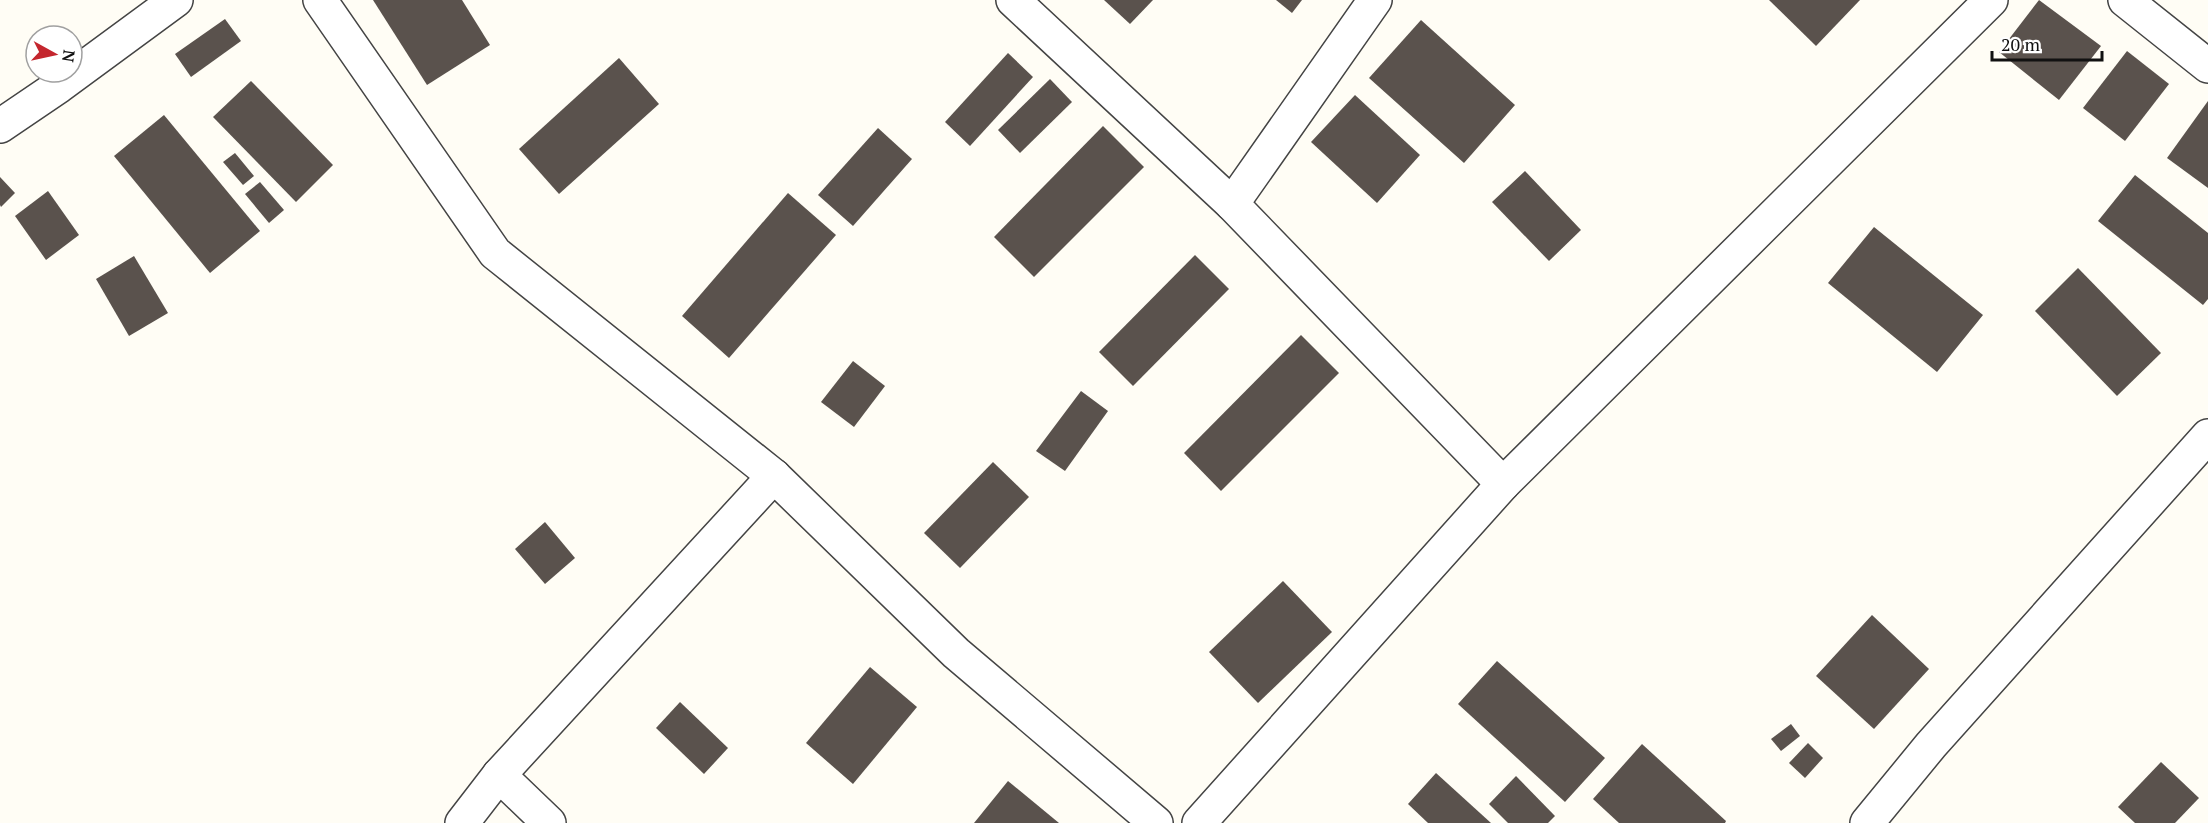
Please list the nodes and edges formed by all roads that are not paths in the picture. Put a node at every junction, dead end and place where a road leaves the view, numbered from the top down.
1 (176, 0) edge
2 (320, 0) edge
3 (1013, 0) edge
4 (1375, 0) edge
5 (1991, 0) edge
6 (2125, 0) edge
7 (2208, 66) edge
8 (0, 126) edge
9 (1232, 204) junction
10 (2208, 436) edge
11 (774, 476) junction
12 (1503, 484) junction
13 (499, 775) junction
14 (462, 823) edge
15 (549, 823) edge
16 (1156, 823) edge
17 (1200, 823) edge
18 (1867, 823) edge

1 - 8 street
2 - 11 street
3 - 9 street
4 - 9 street
5 - 12 street
6 - 7 street
9 - 12 street
10 - 18 street
11 - 13 street
11 - 16 street
12 - 17 street
13 - 14 street
13 - 15 street

